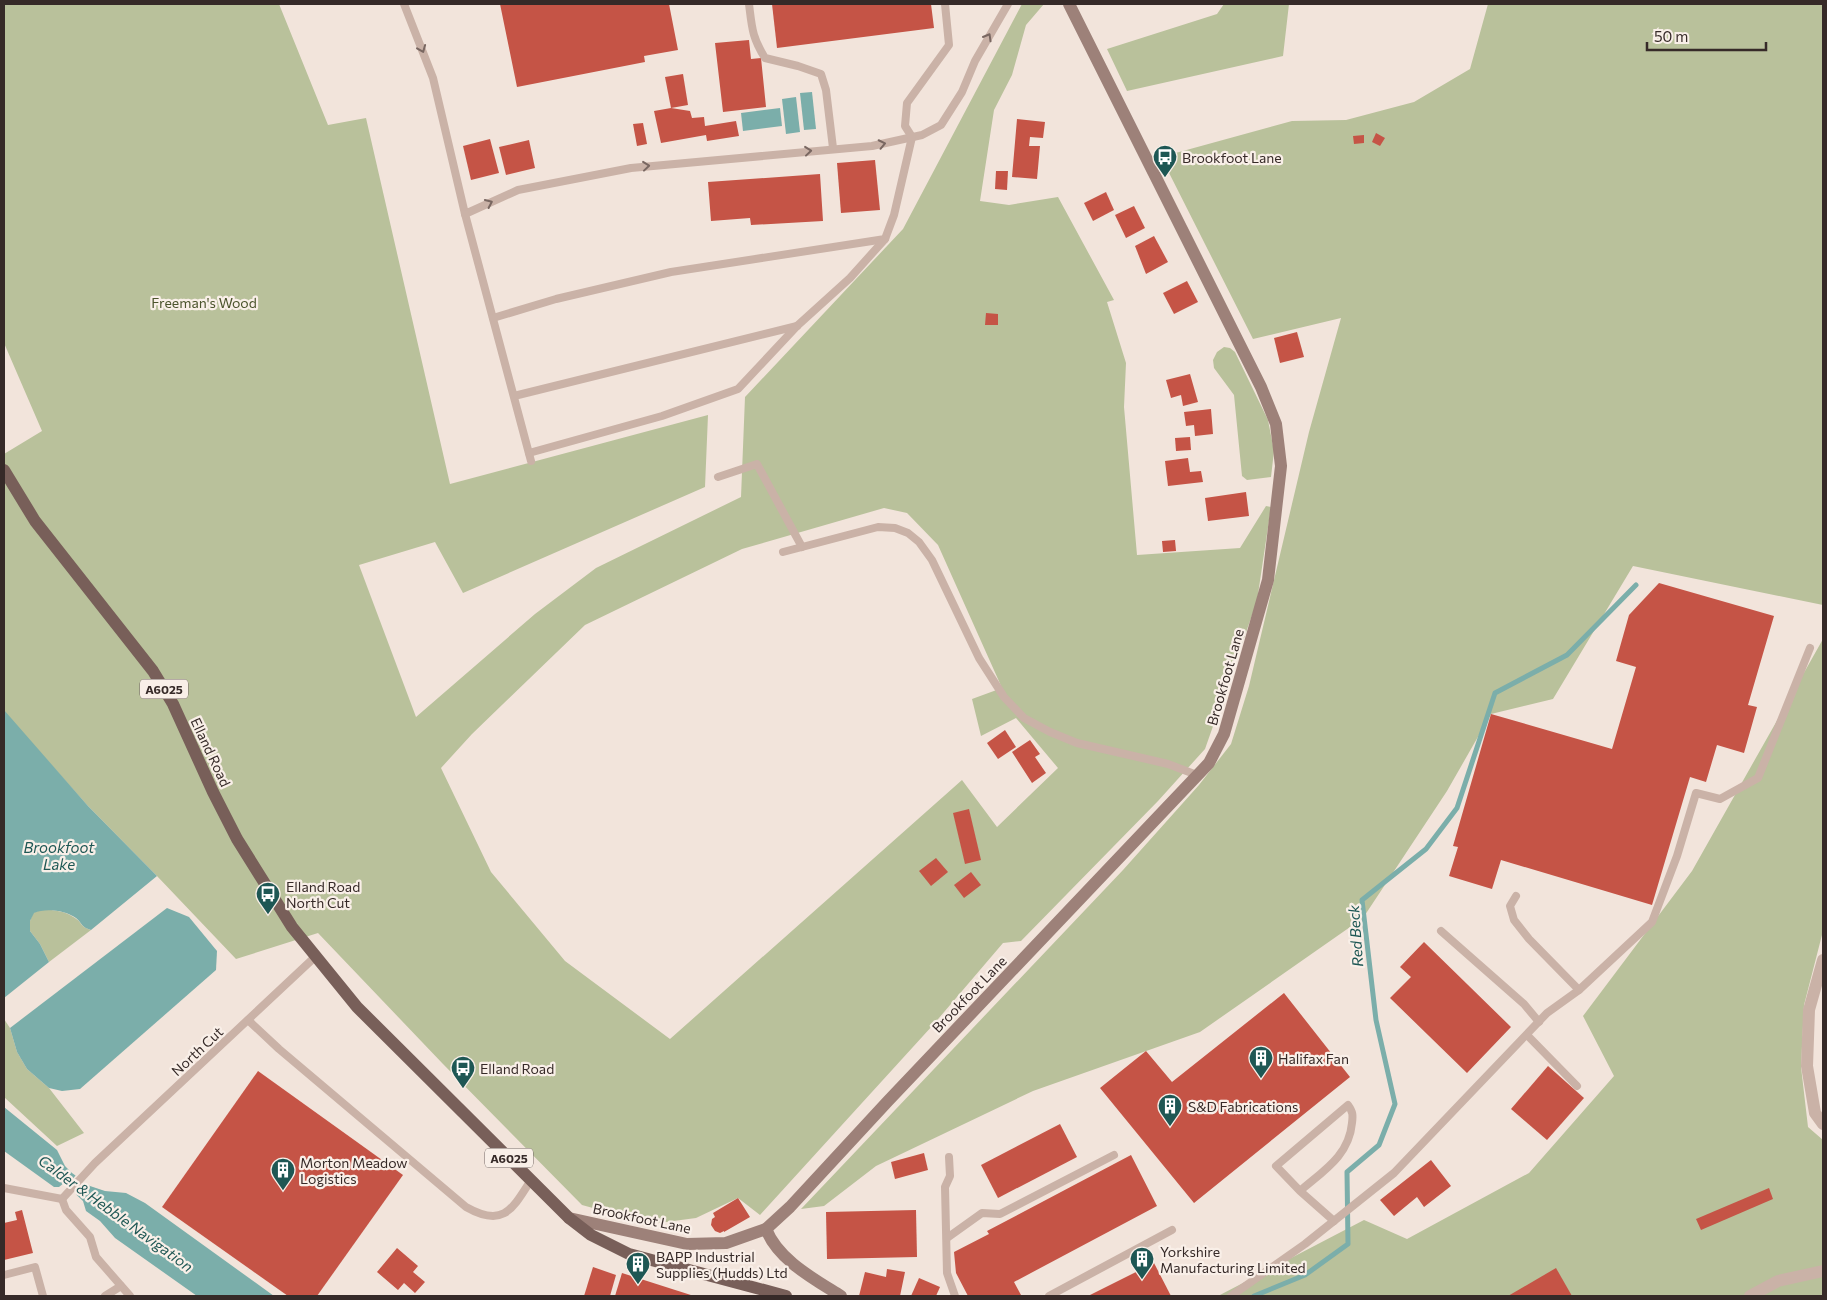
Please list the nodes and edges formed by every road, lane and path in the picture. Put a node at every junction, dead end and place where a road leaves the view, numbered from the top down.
1 (404, 4) edge
2 (749, 4) edge
3 (945, 4) edge
4 (1008, 4) edge
5 (1069, 4) edge
6 (912, 138) junction
7 (833, 148) junction
8 (464, 214) junction
9 (885, 239) junction
10 (493, 318) junction
11 (797, 326) junction
12 (514, 396) junction
13 (4, 470) edge
14 (718, 477) dead end
15 (802, 547) junction
16 (783, 552) dead end
17 (1810, 648) dead end
18 (1197, 775) junction
19 (1516, 896) dead end
20 (1441, 931) dead end
21 (316, 956) junction
22 (1823, 960) edge
23 (1579, 990) junction
24 (248, 1020) junction
25 (1539, 1022) junction
26 (1527, 1035) junction
27 (1577, 1086) dead end
28 (1823, 1124) edge
29 (1114, 1155) dead end
30 (950, 1157) dead end
31 (531, 1180) junction
32 (4, 1188) edge
33 (1300, 1191) junction
34 (62, 1199) junction
35 (569, 1218) junction
36 (1336, 1219) junction
37 (766, 1230) junction
38 (1172, 1230) dead end
39 (947, 1238) junction
40 (1823, 1271) edge
41 (4, 1275) edge
42 (120, 1286) junction
43 (43, 1296) edge
44 (105, 1296) edge
45 (130, 1296) edge
46 (783, 1296) edge
47 (840, 1296) edge
48 (955, 1296) edge
49 (1048, 1296) edge
50 (1231, 1296) edge
51 (1750, 1296) edge

1 -> 8 lane
2 - 7 lane
3 - 6 lane
6 -> 4 lane
5 - 18 street, Brookfoot Lane
7 -> 6 lane
6 - 9 lane
8 -> 7 lane
8 - 10 lane
9 - 10 lane
9 - 11 lane
10 - 12 lane
11 - 12 lane
11 - 12 lane
13 - 21 main road, Elland Road / A6025
14 - 15 lane
15 - 16 lane
15 - 18 lane
17 - 23 lane
18 - 37 street, Brookfoot Lane
19 - 23 lane
20 - 25 lane
21 - 24 lane, North Cut
21 - 31 main road, Elland Road / A6025
22 - 28 street
23 - 25 lane
24 - 31 lane
24 - 34 lane, North Cut
25 - 26 lane
26 - 27 lane
26 - 36 lane
29 - 39 lane
30 - 39 lane
31 - 35 main road, Elland Road / A6025
32 - 34 lane
33 - 33 lane
33 - 36 lane
34 - 42 lane
35 - 37 street, Brookfoot Lane
35 - 46 main road, Elland Road / A6025
36 - 50 lane
37 - 47 street
38 - 49 lane
39 - 48 lane
40 - 51 street
41 - 43 lane
42 - 44 lane
42 - 45 lane

